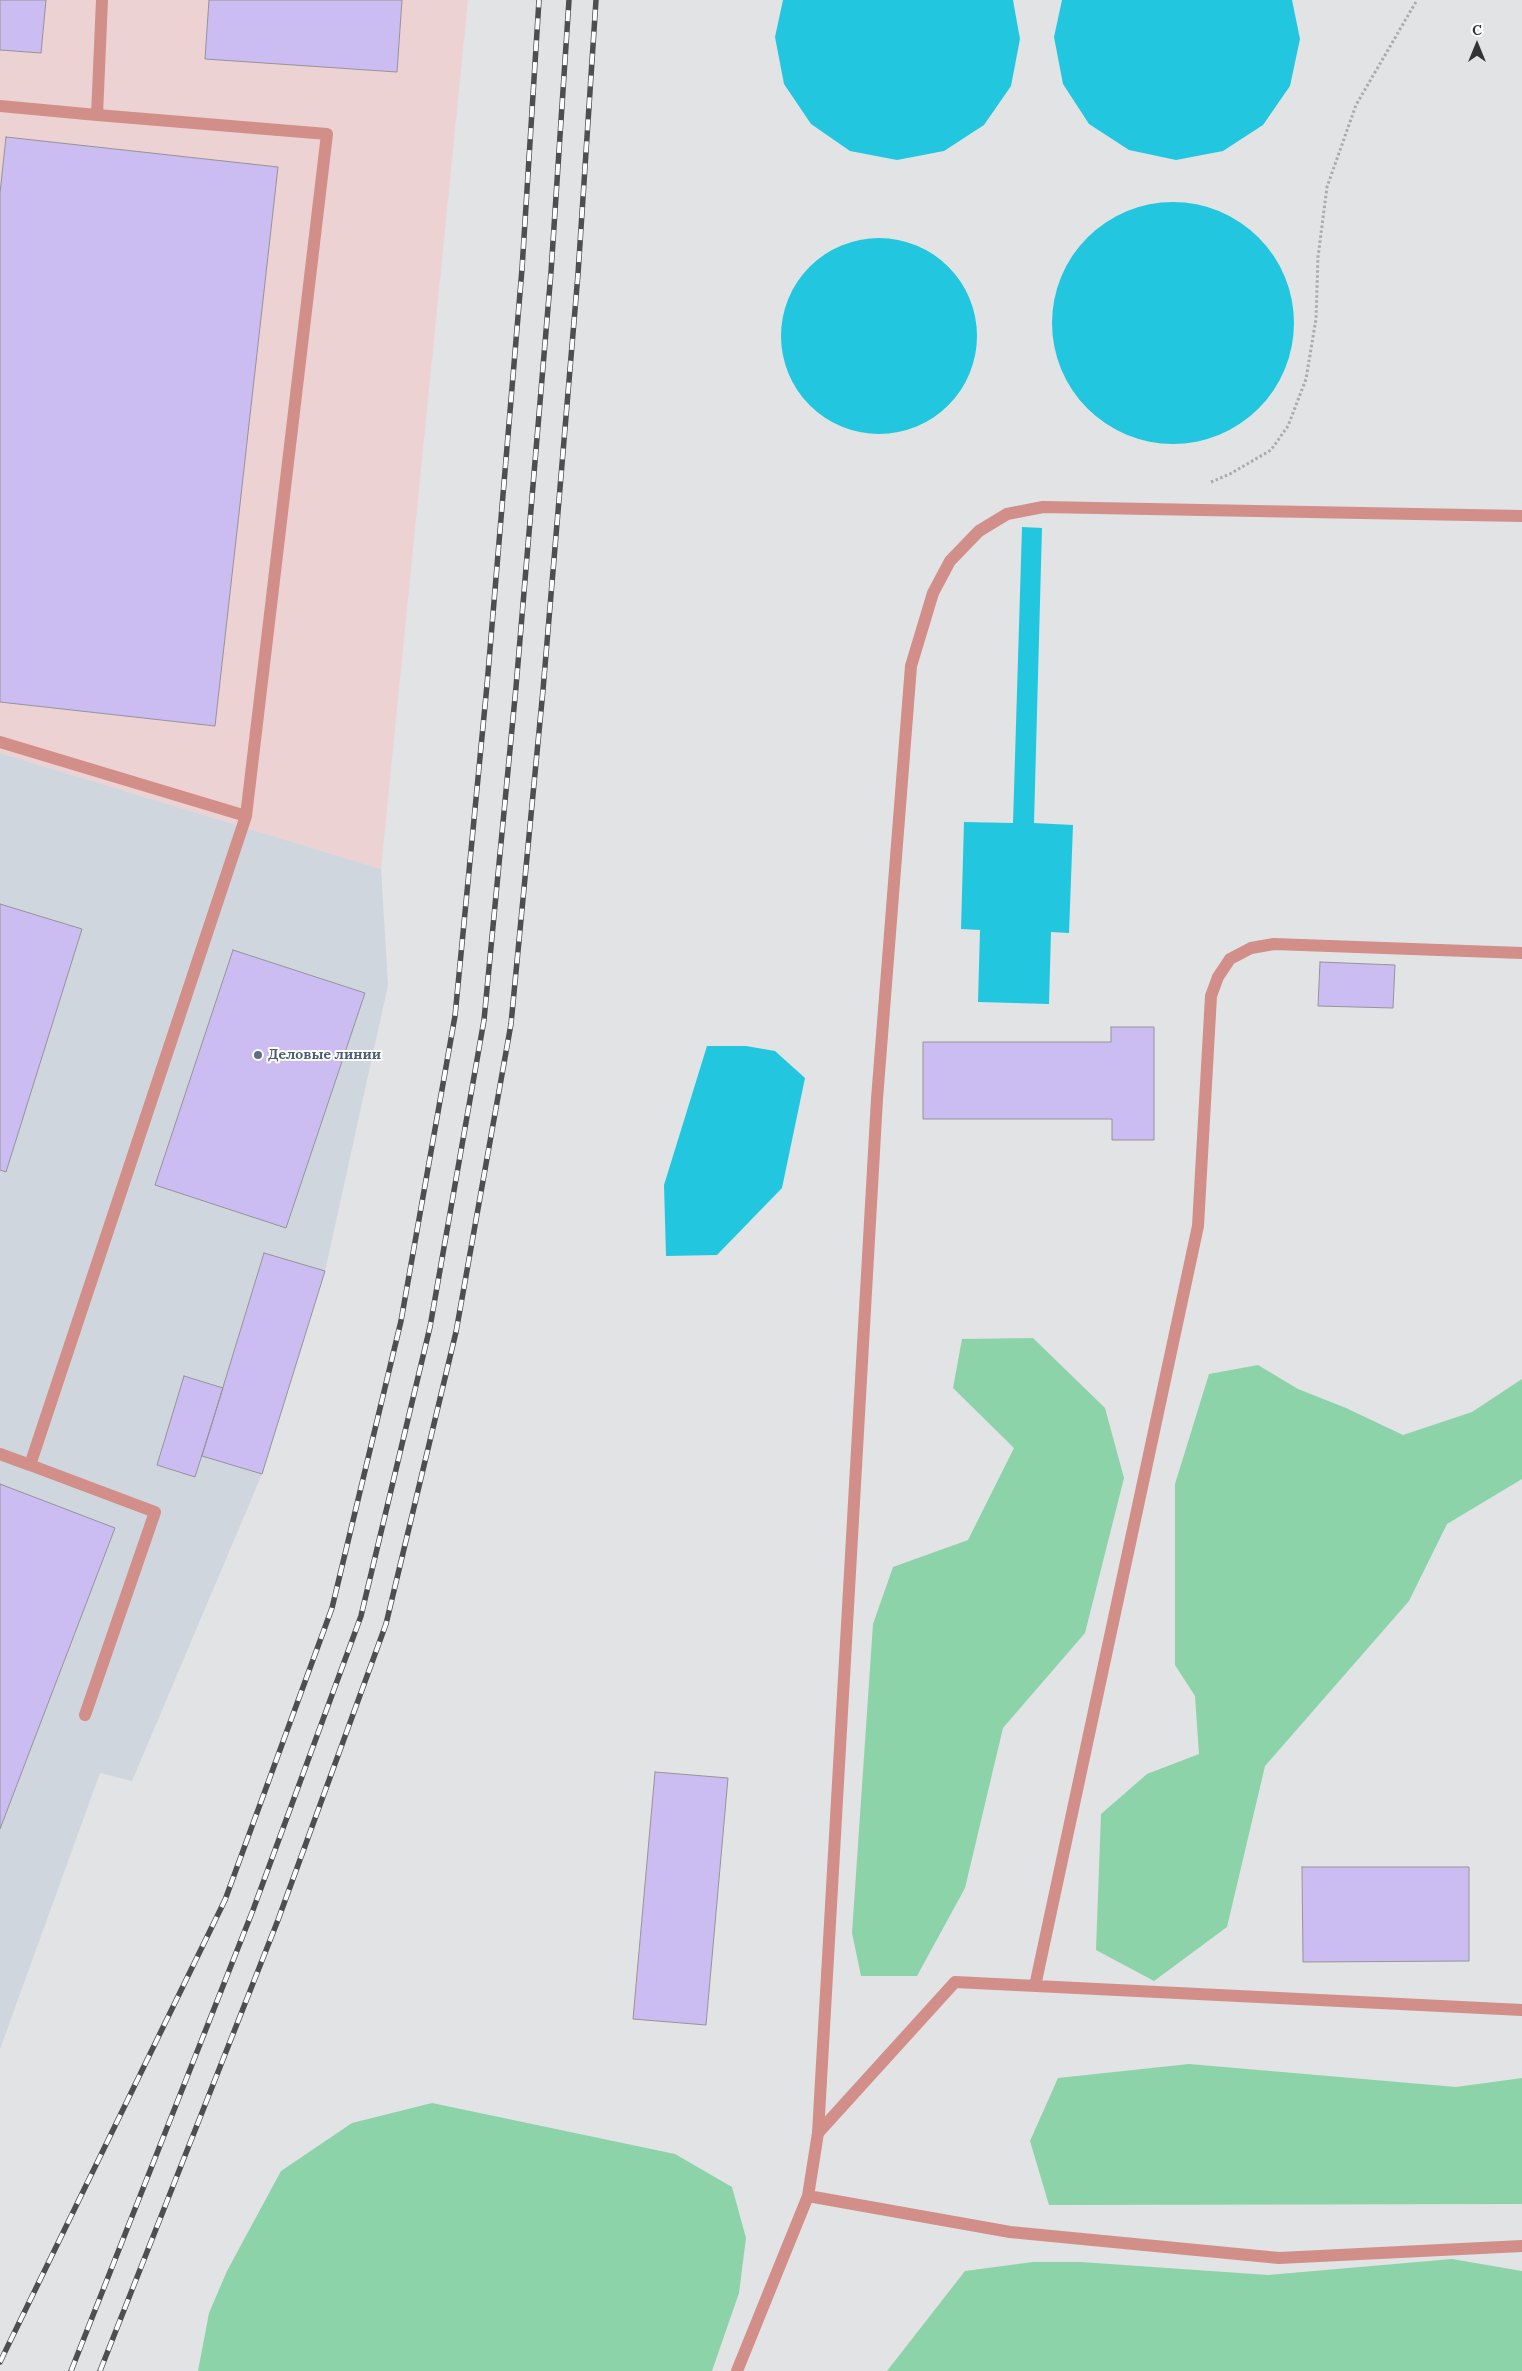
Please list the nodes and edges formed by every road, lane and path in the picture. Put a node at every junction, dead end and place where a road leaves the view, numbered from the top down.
1 (102, 0) edge
2 (1417, 0) edge
3 (0, 106) edge
4 (98, 115) junction
5 (1204, 484) dead end
6 (1522, 516) edge
7 (0, 742) edge
8 (246, 816) junction
9 (1522, 953) edge
10 (0, 1454) edge
11 (30, 1465) junction
12 (85, 1715) dead end
13 (1035, 1986) junction
14 (1522, 2010) edge
15 (818, 2133) junction
16 (808, 2196) junction
17 (1522, 2246) edge
18 (737, 2371) edge

1 - 4 street
2 - 5 path
3 - 4 street
4 - 8 street
6 - 15 street
7 - 8 street
8 - 11 street
9 - 13 street
10 - 11 street
11 - 12 street
13 - 14 street
13 - 15 street
15 - 16 street
16 - 17 street
16 - 18 street

